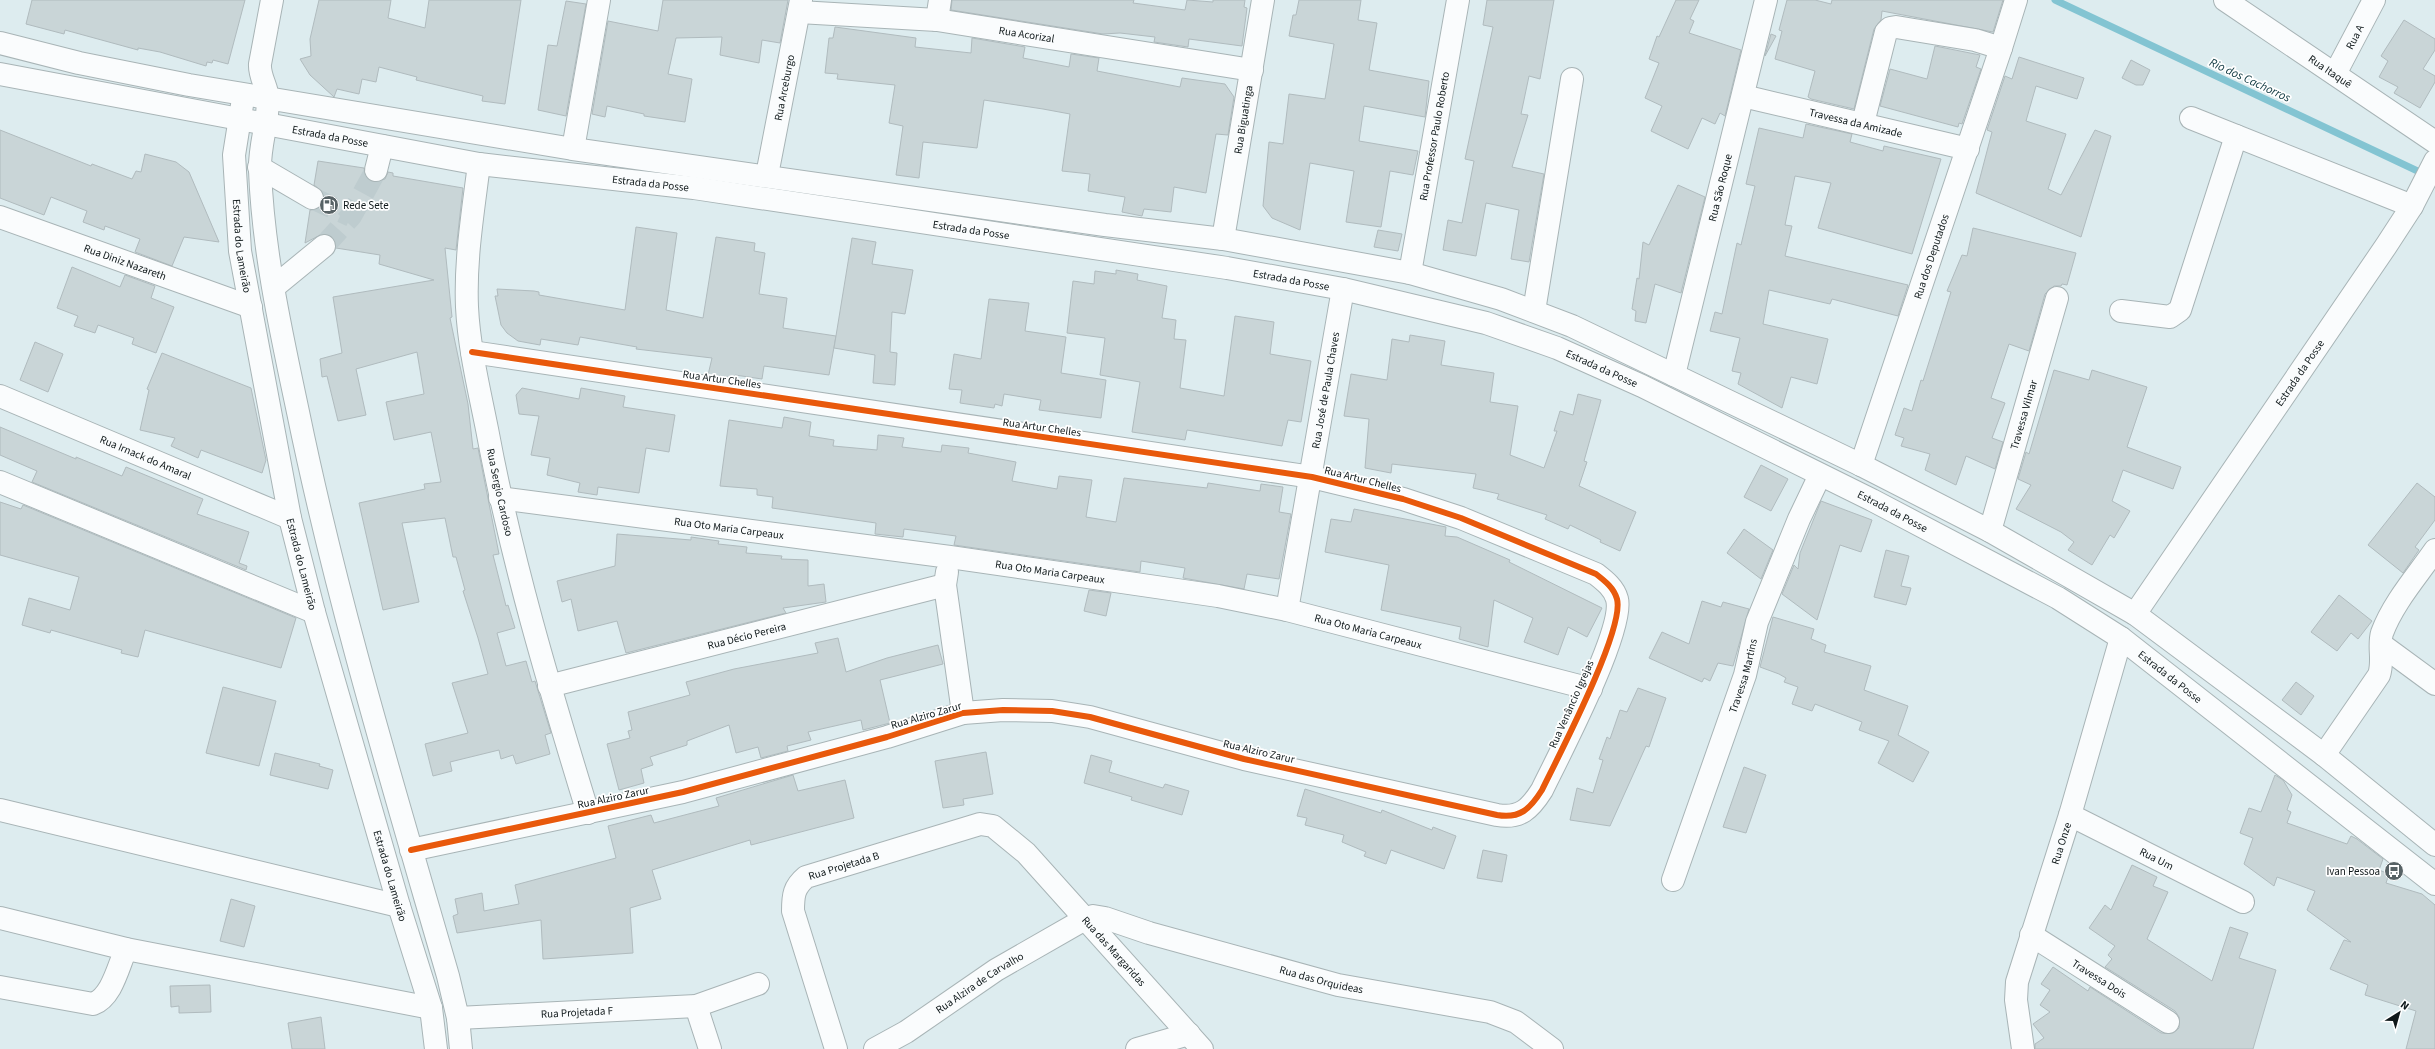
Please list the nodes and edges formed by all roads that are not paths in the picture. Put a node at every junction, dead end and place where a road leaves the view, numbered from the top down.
1 (272, 0) edge
2 (599, 0) edge
3 (1263, 0) edge
4 (1458, 0) edge
5 (1766, 0) edge
6 (2224, 0) edge
7 (2374, 0) edge
8 (2016, 1) edge
9 (800, 6) edge
10 (938, 10) edge
11 (0, 44) edge
12 (2001, 48) junction
13 (1252, 70) junction
14 (259, 73) junction
15 (0, 74) edge
16 (2335, 74) junction
17 (1572, 79) dead end
18 (244, 95) junction
19 (1744, 96) junction
20 (268, 99) junction
21 (2191, 118) dead end
22 (239, 120) junction
23 (1863, 123) junction
24 (264, 125) junction
25 (2236, 136) junction
26 (2435, 142) edge
27 (382, 146) junction
28 (573, 149) junction
29 (1968, 149) junction
30 (479, 164) junction
31 (259, 167) junction
32 (376, 170) tunnel mouth
33 (767, 175) junction
34 (2424, 182) edge
35 (312, 198) tunnel mouth
36 (0, 217) edge
37 (1223, 239) junction
38 (324, 246) tunnel mouth
39 (1410, 272) junction
40 (274, 287) junction
41 (1343, 289) junction
42 (2057, 298) dead end
43 (251, 307) junction
44 (1534, 311) junction
45 (2121, 311) dead end
46 (472, 352) junction
47 (1674, 375) junction
48 (0, 396) edge
49 (1861, 465) junction
50 (1820, 475) junction
51 (1312, 477) junction
52 (0, 482) edge
53 (500, 498) junction
54 (290, 518) junction
55 (1990, 531) junction
56 (2435, 550) edge
57 (950, 557) junction
58 (1596, 574) joint
59 (945, 585) junction
60 (1287, 610) junction
61 (314, 612) junction
62 (2135, 614) junction
63 (2121, 638) junction
64 (2382, 645) junction
65 (2435, 684) edge
66 (549, 686) junction
67 (1591, 689) junction
68 (963, 713) junction
69 (2324, 755) junction
70 (0, 810) edge
71 (588, 813) junction
72 (1519, 815) joint
73 (2070, 815) junction
74 (2435, 845) edge
75 (411, 850) junction
76 (1026, 853) joint
77 (1673, 880) dead end
78 (2435, 884) edge
79 (2243, 902) dead end
80 (399, 906) junction
81 (0, 918) edge
82 (1085, 919) junction
83 (2031, 935) junction
84 (126, 949) junction
85 (758, 984) dead end
86 (0, 987) edge
87 (696, 1006) junction
88 (432, 1008) junction
89 (458, 1018) junction
90 (2168, 1022) dead end
91 (1195, 1042) edge
92 (436, 1049) edge
93 (461, 1049) edge
94 (710, 1049) edge
95 (836, 1049) edge
96 (875, 1049) edge
97 (1137, 1049) edge
98 (1552, 1049) edge
99 (2023, 1049) edge

1 - 14 street, Estrada do Lameirão
2 - 28 street
3 - 13 street, Rua Biguatinga
4 - 39 street, Rua Professor Paulo Roberto
5 - 19 street, Rua São Roque
6 - 16 street, Rua Itaquê
7 - 16 street, Rua A
8 - 12 street, Rua dos Deputados
9 - 10 street, Rua Acorizal
9 - 33 street, Rua Arceburgo
10 - 13 street, Rua Acorizal
11 - 18 street, Estrada da Posse
12 - 23 street
12 - 29 street, Rua dos Deputados
13 - 37 street, Rua Biguatinga
14 - 18 street, Estrada do Lameirão
14 - 20 street, Estrada do Lameirão
15 - 22 street, Estrada da Posse
16 - 26 street, Rua Itaquê
17 - 44 street
18 - 20 street, Estrada da Posse
18 - 22 street, Estrada do Lameirão
19 - 23 street, Travessa da Amizade
19 - 47 street, Rua São Roque
20 - 24 street, Estrada do Lameirão
20 - 28 street, Estrada da Posse
21 - 25 street
22 - 24 street, Estrada da Posse
22 - 43 street, Estrada do Lameirão
23 - 29 street, Travessa da Amizade
24 - 27 street, Estrada da Posse
24 - 31 street, Estrada do Lameirão
25 - 34 street
25 - 45 street
27 - 30 street, Estrada da Posse
27 - 32 street
28 - 33 street, Estrada da Posse
29 - 49 street, Rua dos Deputados
30 - 41 street, Estrada da Posse
30 - 46 street, Rua Sergio Cardoso
31 - 35 street
31 - 40 street, Estrada do Lameirão
33 - 37 street, Estrada da Posse
34 - 62 street, Estrada da Posse
36 - 43 street, Rua Diniz Nazareth
37 - 39 street, Estrada da Posse
38 - 40 street
39 - 44 street, Estrada da Posse
40 - 75 street, Estrada do Lameirão
41 - 50 street, Estrada da Posse
41 - 51 street, Rua José de Paula Chaves
42 - 55 street, Travessa Vilmar
43 - 54 street, Estrada do Lameirão
44 - 47 street, Estrada da Posse
46 - 51 street, Rua Artur Chelles
46 - 53 street, Rua Sergio Cardoso
47 - 49 street, Estrada da Posse
48 - 54 street, Rua Irnack do Amaral
49 - 55 street, Estrada da Posse
50 - 63 street, Estrada da Posse
50 - 77 street, Travessa Martins
51 - 58 street, Rua Artur Chelles
51 - 60 street, Rua José de Paula Chaves
52 - 61 street
53 - 57 street, Rua Oto Maria Carpeaux
53 - 66 street, Rua Sergio Cardoso
54 - 61 street, Estrada do Lameirão
55 - 62 street, Estrada da Posse
56 - 64 street
57 - 59 street
57 - 60 street, Rua Oto Maria Carpeaux
58 - 67 street, Rua Venâncio Igrejas
59 - 66 street, Rua Décio Pereira
59 - 68 street
60 - 67 street, Rua Oto Maria Carpeaux
61 - 80 street, Estrada do Lameirão
62 - 69 street, Estrada da Posse
63 - 73 street, Rua Onze
63 - 78 street, Estrada da Posse
64 - 65 street
64 - 69 street
66 - 71 street, Rua Sergio Cardoso
67 - 72 street, Rua Venâncio Igrejas
68 - 71 street, Rua Alziro Zarur
68 - 72 street, Rua Alziro Zarur
69 - 74 street, Estrada da Posse
70 - 80 street
71 - 75 street, Rua Alziro Zarur
73 - 79 street, Rua Um
73 - 83 street, Rua Onze
75 - 89 street, Estrada do Lameirão
76 - 82 street, Rua das Margaridas
76 - 95 street, Rua Projetada B
80 - 88 street, Estrada do Lameirão
81 - 84 street
82 - 91 street, Rua das Margaridas
82 - 96 street, Rua Alzira de Carvalho
82 - 98 street, Rua das Orquideas
83 - 90 street, Travessa Dois
83 - 99 street, Rua Onze
84 - 86 street
84 - 88 street
85 - 87 street, Rua Projetada F
87 - 89 street, Rua Projetada F
87 - 94 street
88 - 92 street, Estrada do Lameirão
89 - 93 street, Estrada do Lameirão
91 - 97 street

